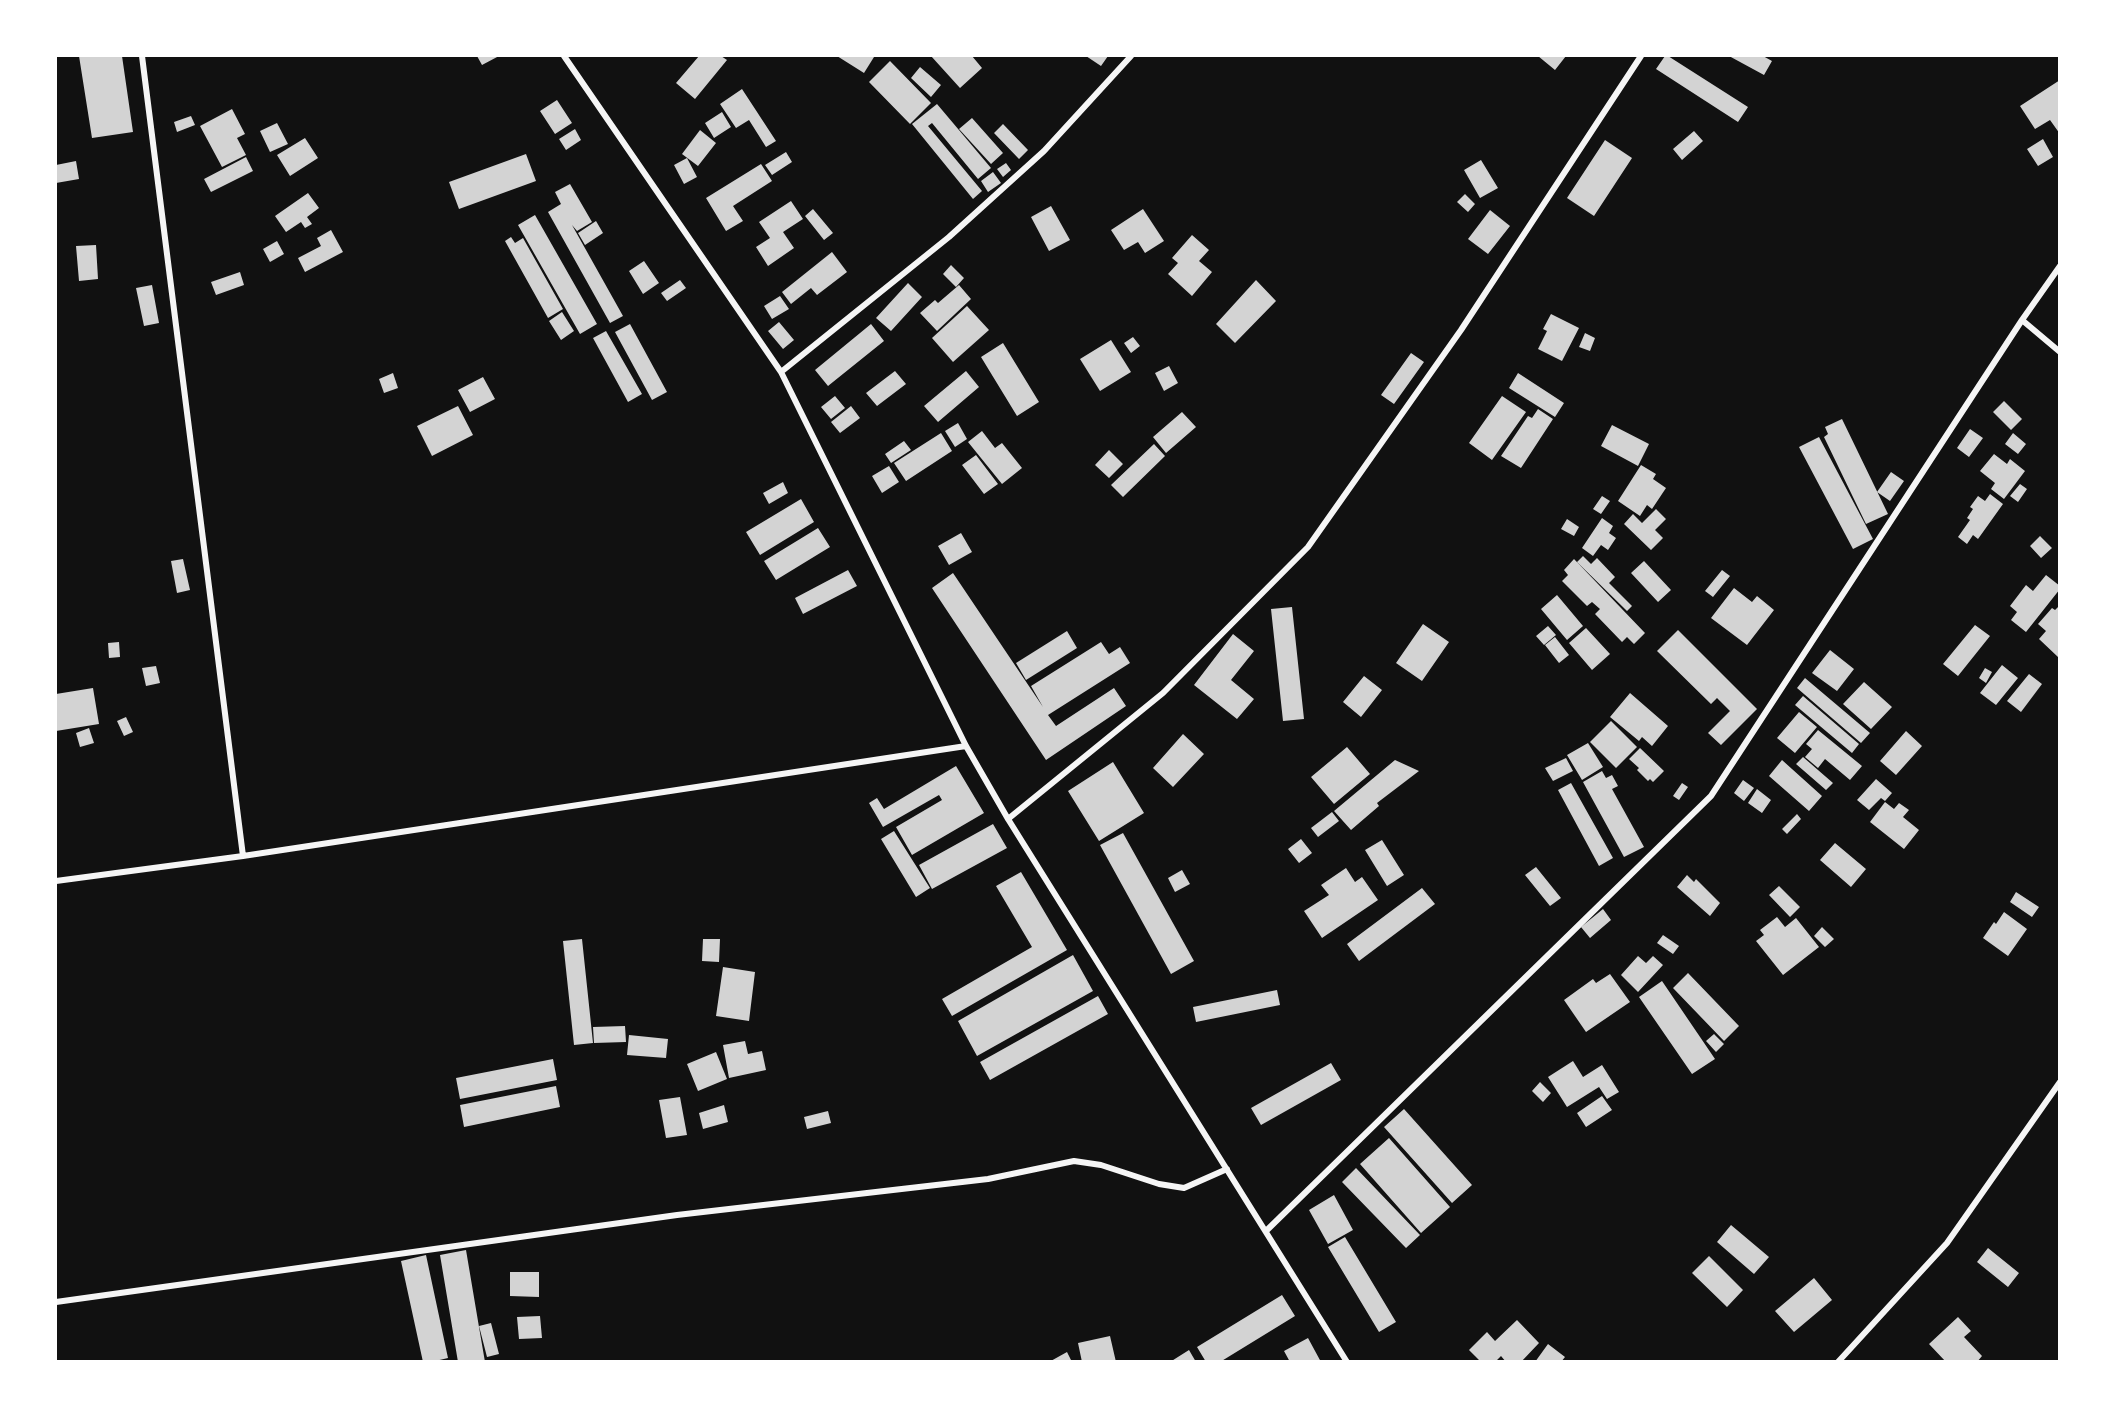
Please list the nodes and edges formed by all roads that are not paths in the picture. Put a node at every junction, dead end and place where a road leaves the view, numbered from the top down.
1 (142, 56) edge
2 (564, 56) edge
3 (1131, 56) edge
4 (1641, 56) edge
5 (2060, 266) edge
6 (2022, 320) junction
7 (2060, 352) edge
8 (781, 372) junction
9 (966, 746) junction
10 (1008, 819) junction
11 (243, 856) junction
12 (56, 881) edge
13 (2060, 1082) edge
14 (1227, 1169) junction
15 (1266, 1231) junction
16 (56, 1302) edge
17 (1347, 1362) edge
18 (1838, 1362) edge

1 - 11 street
2 - 8 street
3 - 8 street
4 - 10 street
5 - 6 street
6 - 7 street
6 - 15 street
8 - 9 street
9 - 10 street
9 - 11 street
10 - 14 street
11 - 12 street
13 - 18 street
14 - 15 street
14 - 16 street
15 - 17 street

